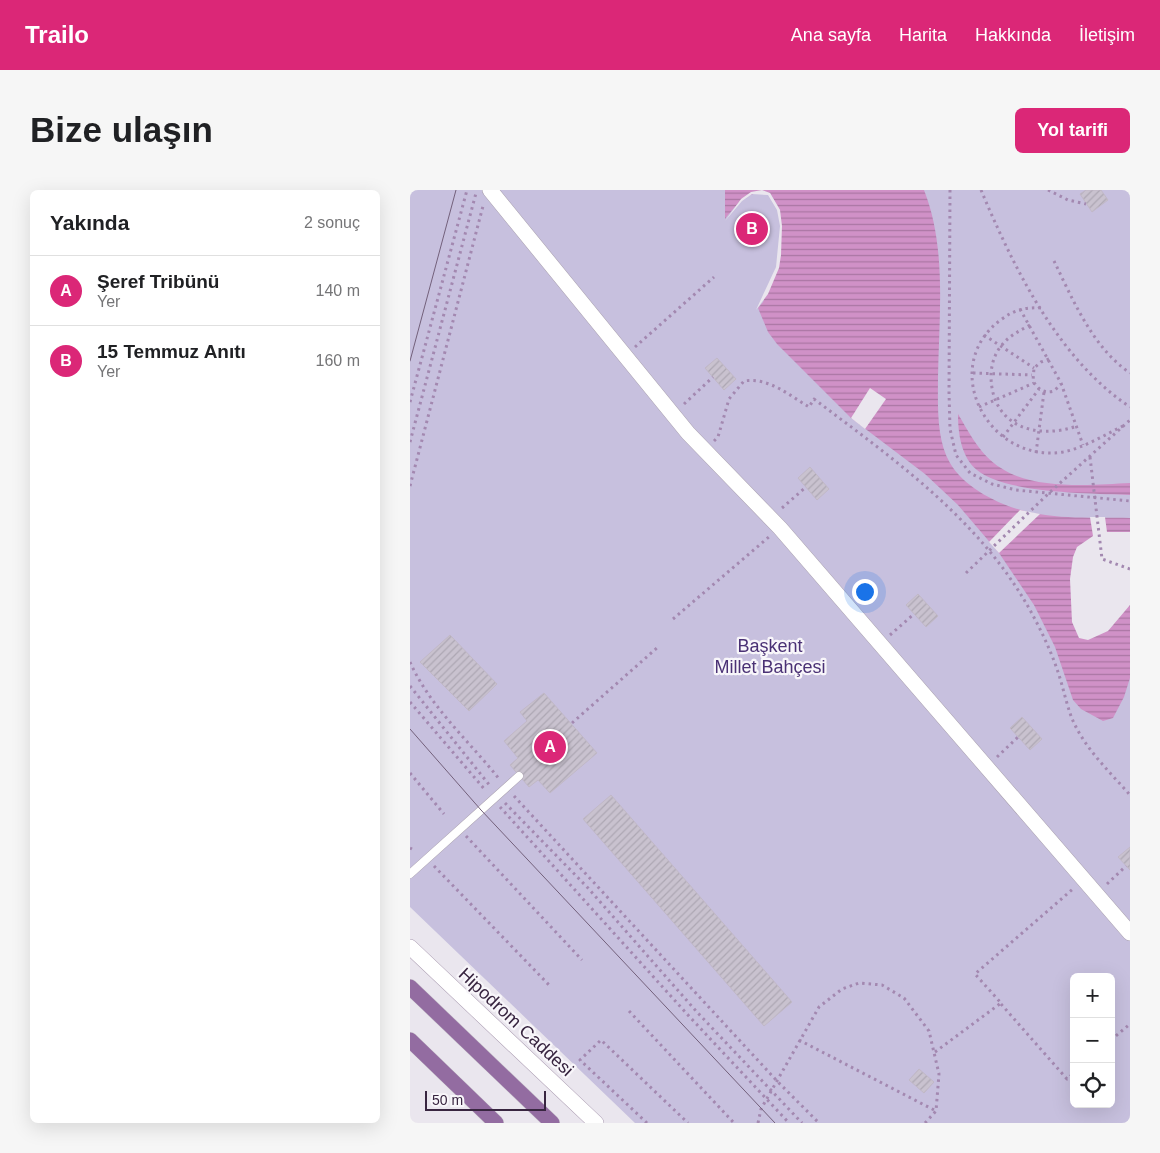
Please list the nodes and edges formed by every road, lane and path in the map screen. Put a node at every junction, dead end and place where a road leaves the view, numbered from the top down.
1 (467, 190) edge
2 (476, 190) edge
3 (950, 190) edge
4 (981, 190) edge
5 (1048, 190) edge
6 (487, 195) edge
7 (1086, 204) dead end
8 (1054, 261) dead end
9 (714, 277) dead end
10 (1041, 308) junction
11 (1020, 309) junction
12 (1030, 325) junction
13 (984, 335) junction
14 (1001, 346) junction
15 (625, 355) junction
16 (1049, 359) junction
17 (1034, 368) junction
18 (973, 373) junction
19 (991, 373) junction
20 (1130, 373) edge
21 (1032, 375) junction
22 (713, 377) dead end
23 (1034, 383) junction
24 (1061, 383) junction
25 (1039, 389) junction
26 (1044, 392) junction
27 (995, 400) junction
28 (410, 402) edge
29 (979, 407) junction
30 (1130, 407) edge
31 (672, 413) junction
32 (1130, 420) edge
33 (1014, 422) junction
34 (1125, 424) junction
35 (1077, 426) junction
36 (1039, 432) junction
37 (1003, 437) junction
38 (410, 442) edge
39 (1083, 445) junction
40 (706, 451) junction
41 (1036, 453) junction
42 (1090, 456) junction
43 (410, 486) edge
44 (806, 487) dead end
45 (1049, 493) junction
46 (1094, 495) junction
47 (1130, 501) edge
48 (775, 523) junction
49 (989, 552) junction
50 (1130, 569) edge
51 (966, 573) dead end
52 (914, 614) dead end
53 (673, 619) dead end
54 (880, 644) junction
55 (658, 648) dead end
56 (410, 662) edge
57 (410, 686) edge
58 (410, 702) edge
59 (572, 723) dead end
60 (1018, 737) dead end
61 (986, 766) junction
62 (410, 773) edge
63 (519, 776) dead end
64 (506, 787) junction
65 (1130, 795) edge
66 (496, 797) junction
67 (444, 814) dead end
68 (463, 833) dead end
69 (427, 859) junction
70 (1126, 866) dead end
71 (410, 874) edge
72 (1084, 880) junction
73 (1096, 894) junction
74 (1130, 933) edge
75 (410, 947) edge
76 (582, 960) dead end
77 (550, 986) dead end
78 (410, 987) edge
79 (1001, 1004) junction
80 (629, 1011) dead end
81 (1130, 1024) edge
82 (1115, 1037) edge
83 (410, 1040) edge
84 (799, 1040) junction
85 (935, 1052) junction
86 (1070, 1076) edge
87 (777, 1081) junction
88 (771, 1093) junction
89 (767, 1101) junction
90 (936, 1111) junction
91 (496, 1123) edge
92 (552, 1123) edge
93 (596, 1123) edge
94 (648, 1123) edge
95 (688, 1123) edge
96 (734, 1123) edge
97 (758, 1123) edge
98 (788, 1123) edge
99 (802, 1123) edge
100 (818, 1123) edge
101 (925, 1123) edge

1 - 28 path
2 - 38 path
3 - 45 path
4 - 10 path
5 - 7 path
6 - 15 street
6 - 43 path
8 - 20 path
9 - 15 path
10 - 11 path
10 - 30 path
11 - 12 path
11 - 13 path
12 - 14 path
12 - 16 path
13 - 14 path
13 - 18 path
14 - 17 path
14 - 19 path
15 - 31 street
16 - 17 path
16 - 24 path
17 - 21 path
18 - 19 path
18 - 29 path
19 - 21 path
19 - 27 path
21 - 23 path
22 - 31 path
23 - 25 path
23 - 27 path
24 - 26 path
24 - 35 path
25 - 26 path
25 - 33 path
26 - 36 path
27 - 29 path
27 - 33 path
29 - 37 path
31 - 40 street
32 - 34 path
33 - 36 path
33 - 37 path
34 - 39 path
34 - 42 path
35 - 36 path
35 - 39 path
36 - 41 path
37 - 41 path
39 - 41 path
40 - 48 street
40 - 49 path
42 - 45 path
42 - 46 path
44 - 48 path
45 - 46 path
45 - 49 path
46 - 47 path
46 - 50 path
48 - 53 path
48 - 54 street
49 - 51 path
49 - 65 path
52 - 54 path
54 - 61 street
55 - 59 path
56 - 64 path
57 - 66 path
58 - 66 path
60 - 61 path
61 - 72 street
62 - 67 path
63 - 64 lane
64 - 66 lane
64 - 87 path
66 - 69 lane
66 - 88 path
66 - 89 path
68 - 76 path
69 - 71 lane
69 - 77 path
70 - 73 path
72 - 73 street
72 - 79 path
73 - 74 street
75 - 93 street, Hipodrom Caddesi
78 - 92 main road
79 - 85 path
79 - 86 path
80 - 96 path
81 - 82 path
83 - 91 main road
84 - 85 path
84 - 87 path
84 - 90 path
85 - 90 path
87 - 88 path
87 - 100 path
88 - 89 path
88 - 99 path
89 - 97 path
89 - 98 path
90 - 101 path
94 - 95 path

